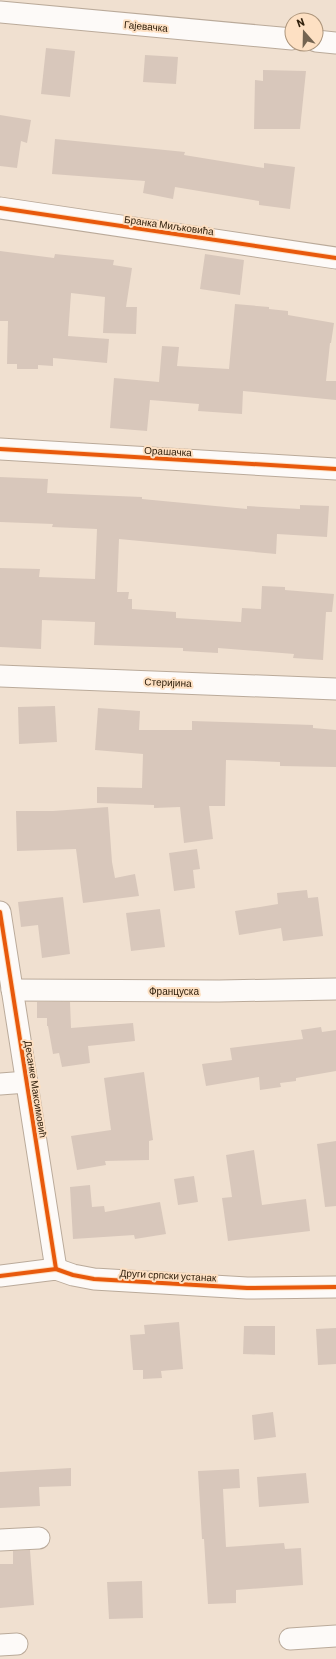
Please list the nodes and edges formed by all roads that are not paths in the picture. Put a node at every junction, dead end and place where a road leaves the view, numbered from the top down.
1 (0, 12) edge
2 (284, 38) edge
3 (324, 42) edge
4 (336, 43) edge
5 (0, 208) edge
6 (336, 258) edge
7 (0, 449) edge
8 (336, 469) edge
9 (0, 676) edge
10 (336, 689) edge
11 (0, 912) edge
12 (336, 989) edge
13 (12, 990) junction
14 (27, 1082) junction
15 (0, 1084) edge
16 (56, 1269) junction
17 (0, 1276) edge
18 (336, 1287) edge
19 (39, 1538) dead end
20 (0, 1540) edge
21 (336, 1636) edge
22 (290, 1639) dead end

1 - 2 street, Гајевачка
3 - 4 street
5 - 6 street, Бранка Миљковића
7 - 8 street, Орашачка
9 - 10 street, Стеријина
11 - 13 street, Десанке Максимовић
12 - 13 street, Француска
13 - 14 street, Десанке Максимовић
14 - 15 street
14 - 16 street, Десанке Максимовић
16 - 17 street, Други српски устанак
16 - 18 street, Други српски устанак
19 - 20 street
21 - 22 street

